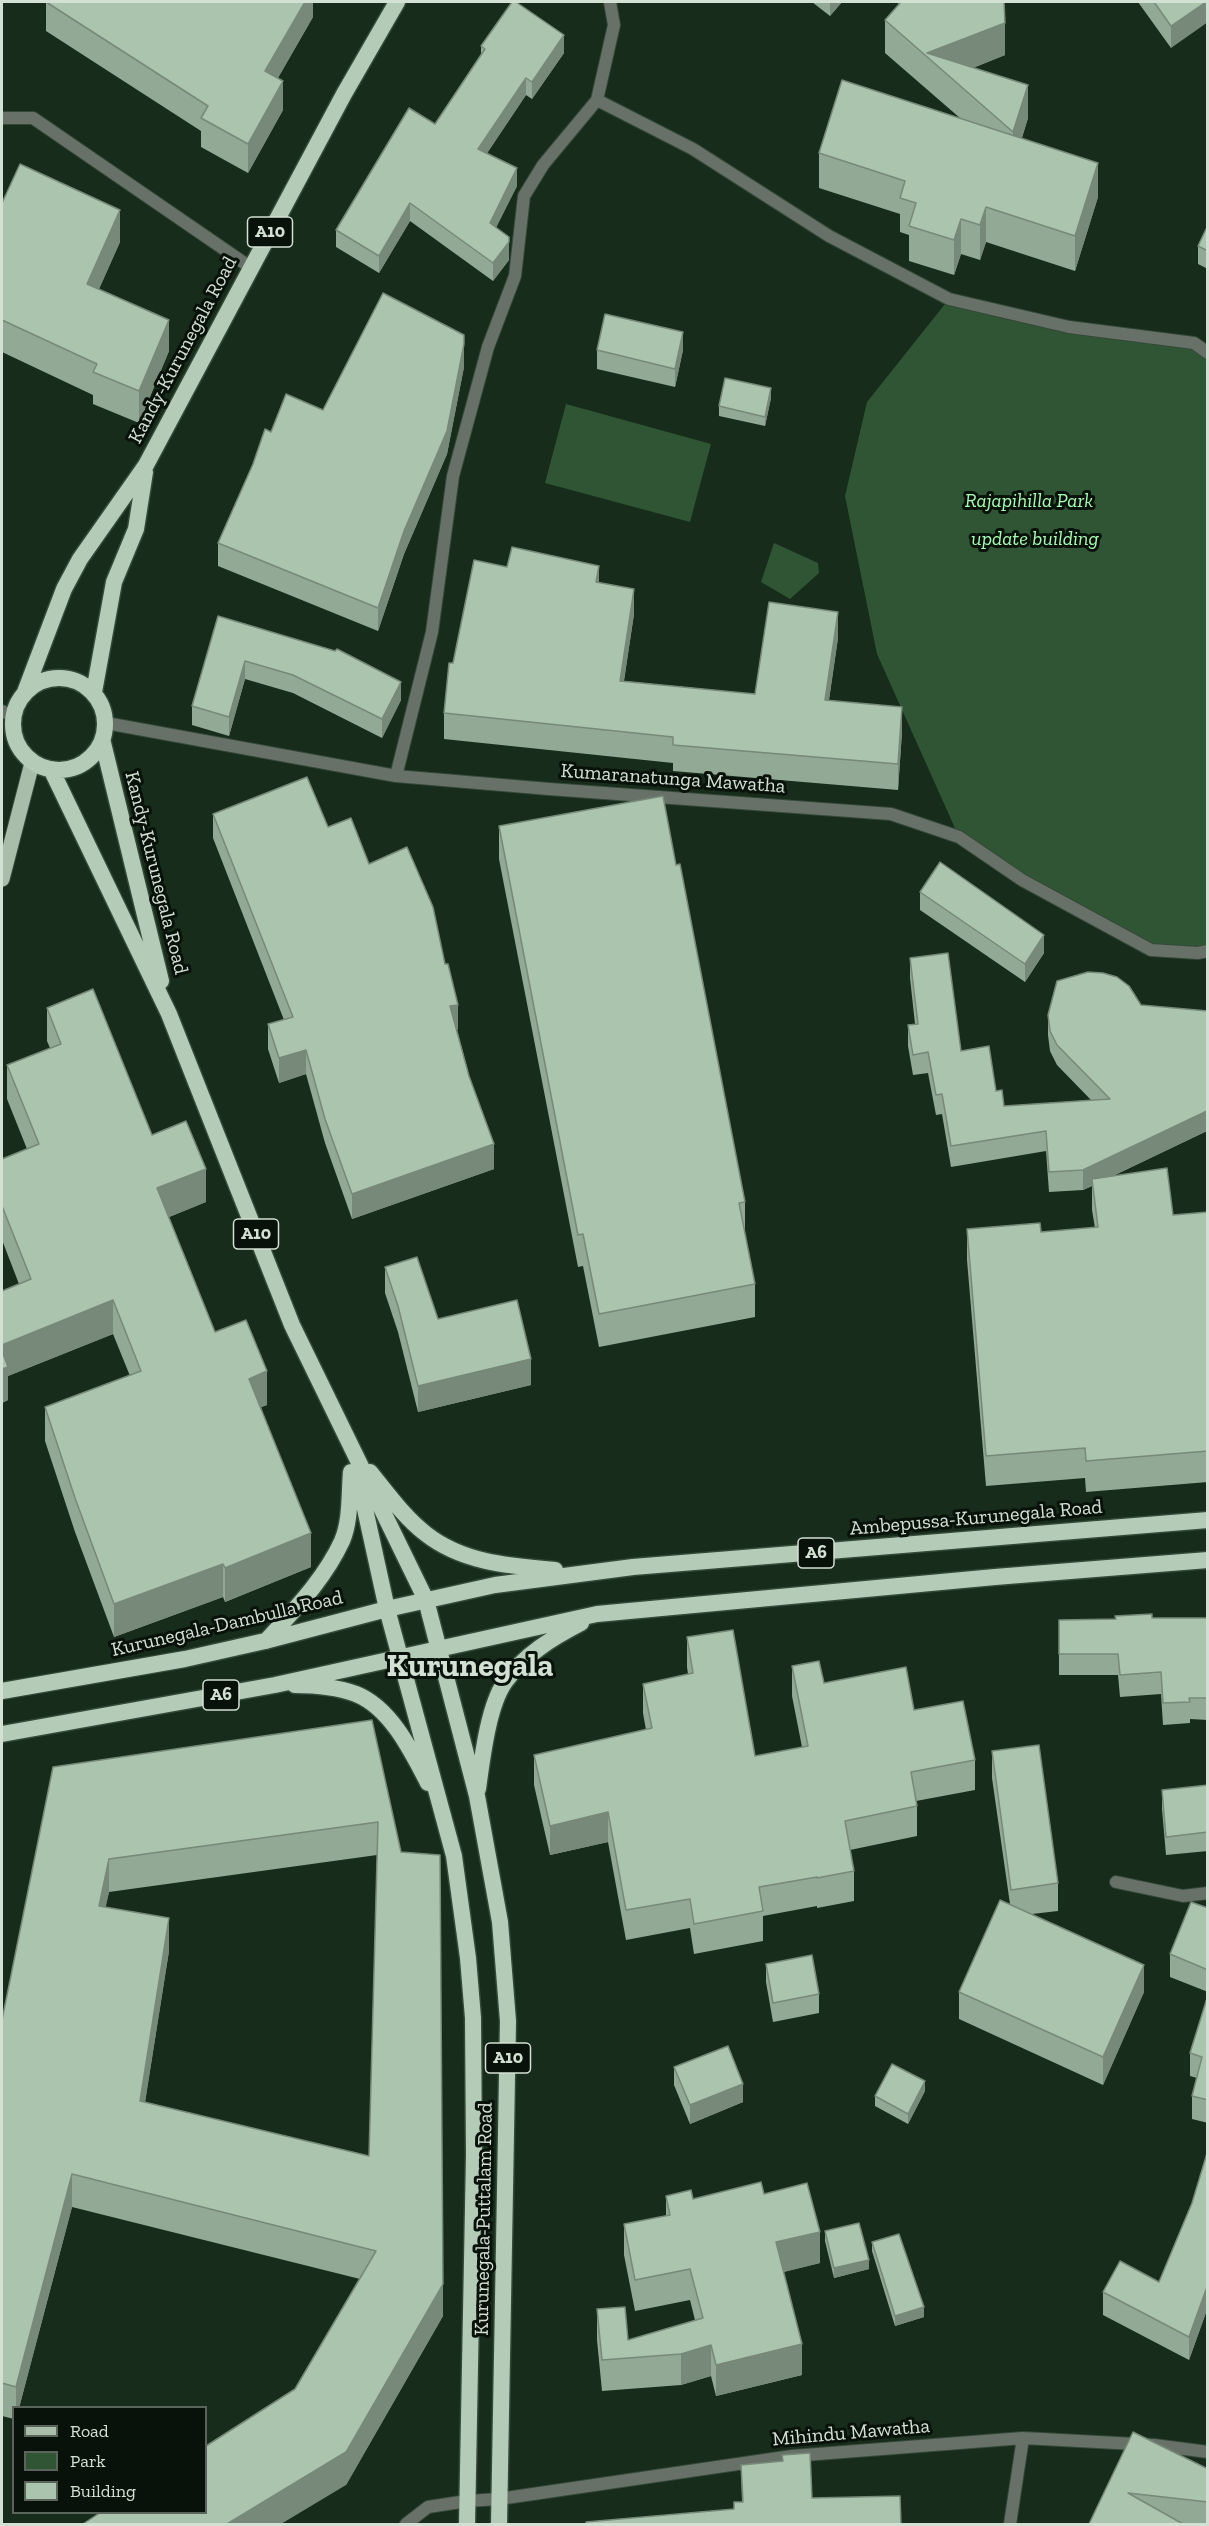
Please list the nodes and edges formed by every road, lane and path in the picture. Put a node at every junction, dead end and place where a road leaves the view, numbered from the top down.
1 (397, 2) edge
2 (610, 2) edge
3 (597, 100) junction
4 (2, 118) edge
5 (250, 267) junction
6 (1208, 353) edge
7 (146, 465) junction
8 (25, 692) junction
9 (94, 692) junction
10 (8, 713) edge
11 (106, 723) junction
12 (103, 743) junction
13 (32, 763) junction
14 (52, 771) junction
15 (396, 776) junction
16 (2, 879) edge
17 (1208, 951) edge
18 (169, 1014) junction
19 (352, 1450) junction
20 (1208, 1520) edge
21 (1208, 1560) edge
22 (584, 1573) junction
23 (426, 1600) junction
24 (387, 1609) junction
25 (597, 1614) junction
26 (265, 1641) junction
27 (438, 1648) junction
28 (401, 1656) junction
29 (275, 1684) junction
30 (2, 1691) edge
31 (2, 1734) edge
32 (477, 1796) junction
33 (443, 1810) junction
34 (1116, 1882) dead end
35 (1208, 1893) edge
36 (1023, 2438) junction
37 (1208, 2452) edge
38 (499, 2499) junction
39 (467, 2501) junction
40 (406, 2524) edge
41 (467, 2524) edge
42 (499, 2524) edge
43 (1010, 2524) edge

1 - 5 highway, Kandy-Kurunegala Road / A10
2 - 3 street
3 - 6 street
3 - 15 street
4 - 5 street
5 - 7 highway, Kandy-Kurunegala Road / A10
7 - 8 highway, Kandy-Kurunegala Road / A10
7 - 9 highway, Kandy-Kurunegala Road / A10
8 - 9 highway
8 - 10 highway
9 - 11 highway
10 - 13 highway
11 - 12 highway
11 - 15 street, Kumaranatunga Mawatha
12 - 14 highway
12 - 18 highway, Kandy-Kurunegala Road / A10
13 - 14 highway
13 - 16 main road
14 - 18 highway, Kandy-Kurunegala Road / A10
15 - 17 street, Kumaranatunga Mawatha
18 - 19 highway, Kandy-Kurunegala Road / A10
19 - 22 highway
19 - 23 highway, Kandy-Kurunegala Road / A10
19 - 24 highway, Kandy-Kurunegala Road / A10
19 - 26 highway
20 - 22 highway, Ambepussa-Kurunegala Road / A6
21 - 25 highway, A6
22 - 23 highway, Ambepussa-Kurunegala Road / A6
23 - 24 highway, Kurunegala-Dambulla Road / A6
23 - 27 highway, Kurunegala-Puttalam Road / A10
24 - 26 highway, Kurunegala-Dambulla Road / A6
24 - 28 highway, Kurunegala-Puttalam Road / A10
25 - 27 highway, A6
25 - 32 highway
26 - 30 highway, Kurunegala-Dambulla Road / A6
27 - 28 highway, A6
27 - 32 highway, Kurunegala-Puttalam Road / A10
28 - 29 highway, A6
28 - 33 highway, Kurunegala-Puttalam Road / A10
29 - 31 highway, A6
29 - 33 highway
32 - 38 highway, Kurunegala-Puttalam Road / A10
33 - 39 highway, Kurunegala-Puttalam Road / A10
34 - 35 street
36 - 37 street, Mihindu Mawatha
36 - 38 street, Mihindu Mawatha
36 - 43 street
38 - 39 street, Mihindu Mawatha
38 - 42 highway, Kurunegala-Puttalam Road / A10
39 - 40 street, Mihindu Mawatha
39 - 41 highway, Kurunegala-Puttalam Road / A10

